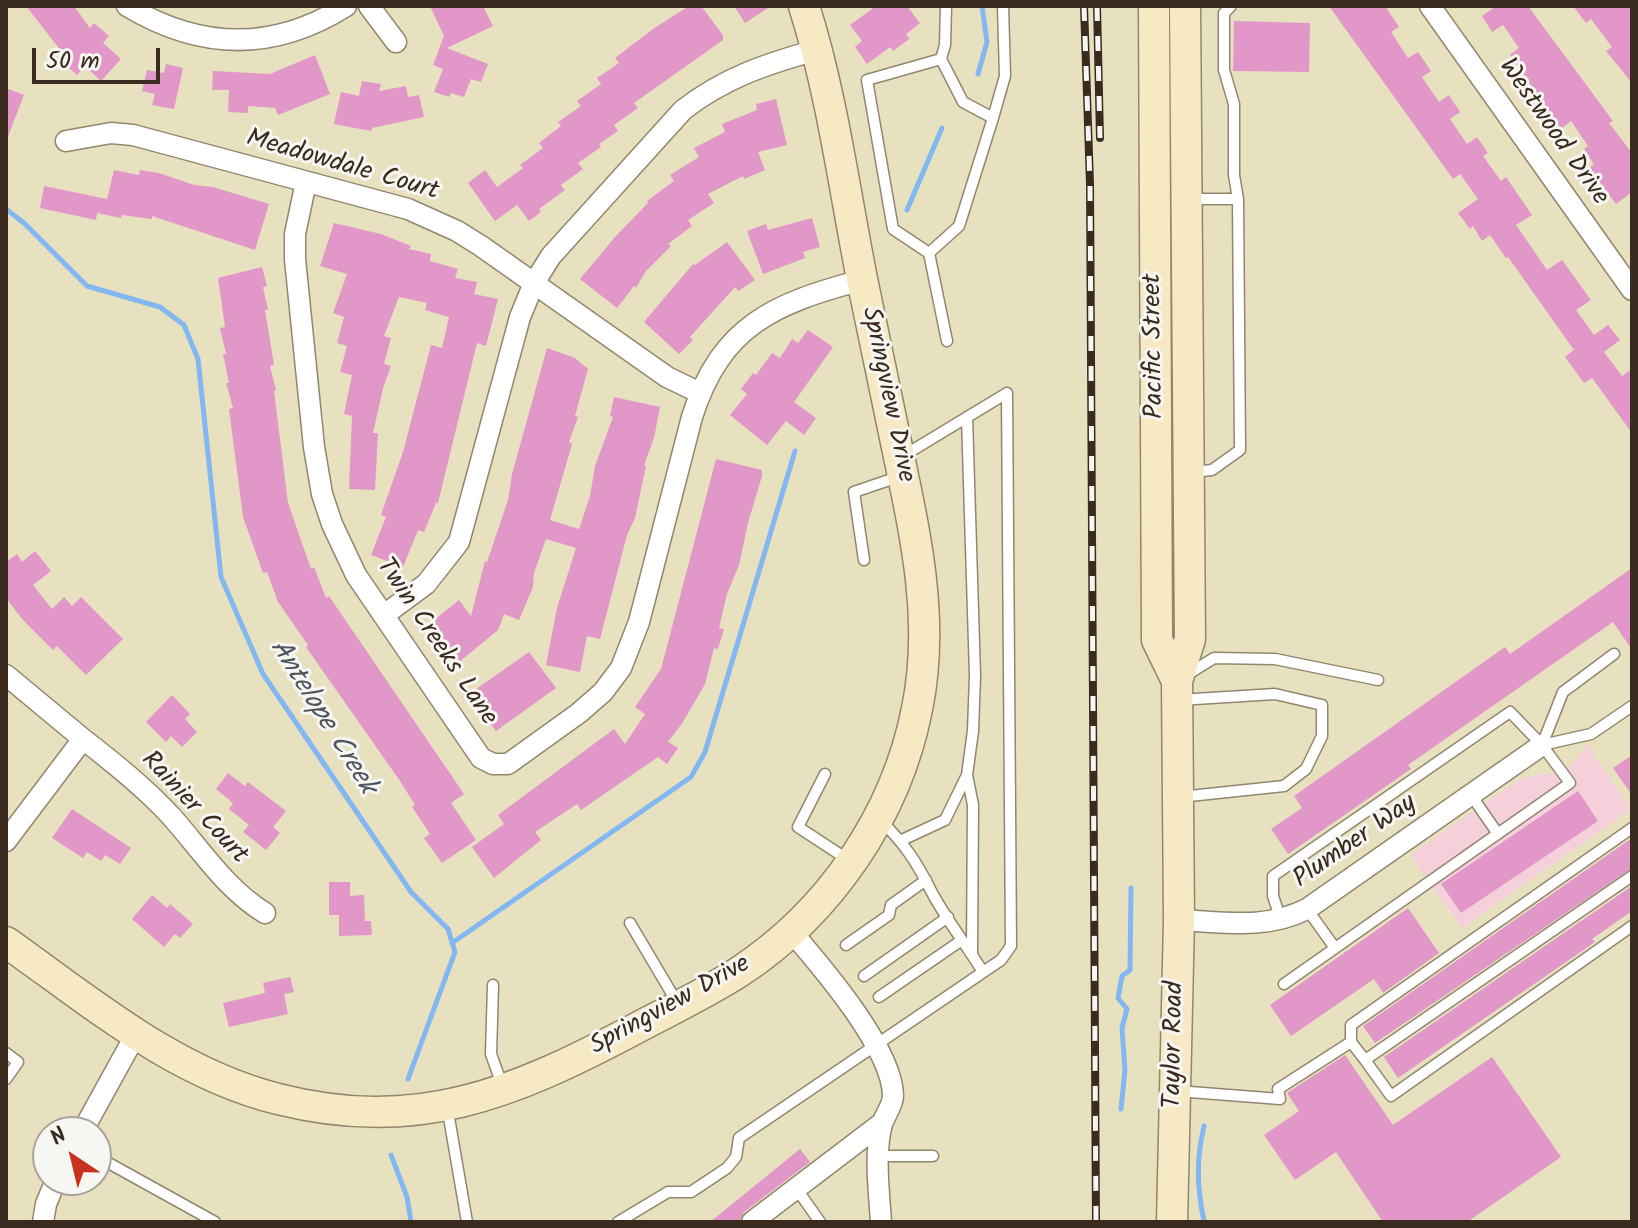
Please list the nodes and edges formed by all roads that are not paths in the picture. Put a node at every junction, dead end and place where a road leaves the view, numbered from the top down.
1 (127, 6) edge
2 (346, 6) edge
3 (369, 6) edge
4 (804, 6) edge
5 (946, 6) edge
6 (1003, 6) edge
7 (1154, 6) edge
8 (1185, 6) edge
9 (1231, 6) edge
10 (1430, 6) edge
11 (396, 42) dead end
12 (816, 50) junction
13 (941, 59) junction
14 (993, 118) junction
15 (66, 141) dead end
16 (306, 182) junction
17 (1187, 199) junction
18 (1238, 199) junction
19 (929, 253) junction
20 (1155, 268) junction
21 (862, 280) junction
22 (534, 283) junction
23 (1632, 290) edge
24 (947, 341) dead end
25 (1157, 390) junction
26 (700, 393) junction
27 (967, 417) junction
28 (901, 467) junction
29 (1188, 472) junction
30 (1156, 539) junction
31 (864, 560) dead end
32 (384, 615) junction
33 (1614, 654) dead end
34 (6, 675) edge
35 (1378, 680) dead end
36 (1177, 691) junction
37 (1632, 706) edge
38 (83, 739) junction
39 (1542, 745) junction
40 (825, 774) dead end
41 (967, 775) junction
42 (1471, 795) junction
43 (1178, 797) junction
44 (877, 818) junction
45 (1632, 828) edge
46 (1498, 834) junction
47 (902, 840) junction
48 (6, 841) edge
49 (852, 862) junction
50 (1179, 867) joint
51 (1632, 876) edge
52 (926, 880) junction
53 (1307, 909) junction
54 (265, 913) dead end
55 (948, 917) junction
56 (1179, 920) junction
57 (1281, 920) junction
58 (630, 923) dead end
59 (1632, 926) edge
60 (791, 931) junction
61 (962, 940) junction
62 (6, 942) edge
63 (846, 945) dead end
64 (1335, 948) junction
65 (972, 955) junction
66 (983, 972) junction
67 (864, 976) dead end
68 (1284, 984) dead end
69 (493, 985) dead end
70 (879, 997) dead end
71 (679, 1005) junction
72 (136, 1034) junction
73 (1351, 1042) junction
74 (875, 1045) junction
75 (6, 1053) edge
76 (1365, 1060) junction
77 (6, 1079) edge
78 (504, 1091) junction
79 (1175, 1091) junction
80 (447, 1106) junction
81 (91, 1116) edge
82 (882, 1123) junction
83 (879, 1156) junction
84 (933, 1156) dead end
85 (112, 1165) edge
86 (796, 1188) junction
87 (49, 1196) edge
88 (43, 1222) edge
89 (215, 1222) edge
90 (467, 1222) edge
91 (618, 1222) edge
92 (752, 1222) edge
93 (820, 1222) edge
94 (881, 1222) edge
95 (1172, 1222) edge

1 - 2 street
3 - 11 street
4 - 12 main road, Springview Drive
5 - 13 lane
6 - 14 lane
7 - 20 main road, Pacific Street
8 - 17 main road, Pacific Street
9 - 18 lane
10 - 23 street, Westwood Drive
12 - 21 main road, Springview Drive
12 - 22 street
13 - 14 lane
13 - 19 lane
14 - 19 lane
15 - 16 street, Meadowdale Court
16 - 22 street, Meadowdale Court
16 - 32 street, Twin Creeks Lane
17 - 18 lane
17 - 20 main road
17 - 29 main road, Pacific Street
18 - 29 lane
19 - 24 lane
20 - 25 main road, Pacific Street
21 - 26 street, Twin Creeks Lane
21 - 28 main road, Springview Drive
22 - 26 street, Meadowdale Court
22 - 32 street
25 - 29 main road
25 - 30 main road, Pacific Street
26 - 32 street, Twin Creeks Lane
27 - 28 lane
27 - 41 lane
27 - 66 lane
28 - 31 lane
28 - 44 main road, Springview Drive
29 - 30 main road
29 - 36 main road, Pacific Street
30 - 36 main road, Pacific Street
33 - 39 lane
34 - 38 street, Rainier Court
35 - 36 lane
36 - 43 main road, Pacific Street
36 - 43 lane
37 - 39 lane
38 - 48 street
38 - 54 street, Rainier Court
39 - 42 street, Plumber Way
39 - 46 lane
39 - 57 lane
40 - 49 lane
41 - 47 lane
41 - 65 lane
42 - 46 lane
42 - 53 street, Plumber Way
43 - 50 main road, Pacific Street
44 - 47 lane
44 - 49 main road, Springview Drive
45 - 73 lane
46 - 64 lane
47 - 52 lane
49 - 60 main road, Springview Drive
50 - 56 main road, Taylor Road
51 - 76 lane
52 - 55 lane
52 - 63 lane
53 - 57 street, Plumber Way
53 - 64 lane
55 - 61 lane
55 - 67 lane
56 - 57 street, Plumber Way
56 - 79 main road, Taylor Road
58 - 71 lane
59 - 76 lane
60 - 71 main road, Springview Drive
60 - 74 street
61 - 65 lane
61 - 70 lane
62 - 72 main road, Springview Drive
64 - 68 lane
65 - 66 lane
66 - 74 lane
69 - 78 lane
71 - 78 main road, Springview Drive
72 - 80 main road, Springview Drive
72 - 81 street
73 - 76 lane
73 - 79 lane
74 - 82 street
74 - 91 lane
75 - 77 lane
78 - 80 main road, Springview Drive
79 - 95 main road, Taylor Road
80 - 90 lane
82 - 83 street
82 - 86 street
83 - 84 lane
83 - 94 street
85 - 89 lane
86 - 92 street
86 - 93 lane
87 - 88 street

